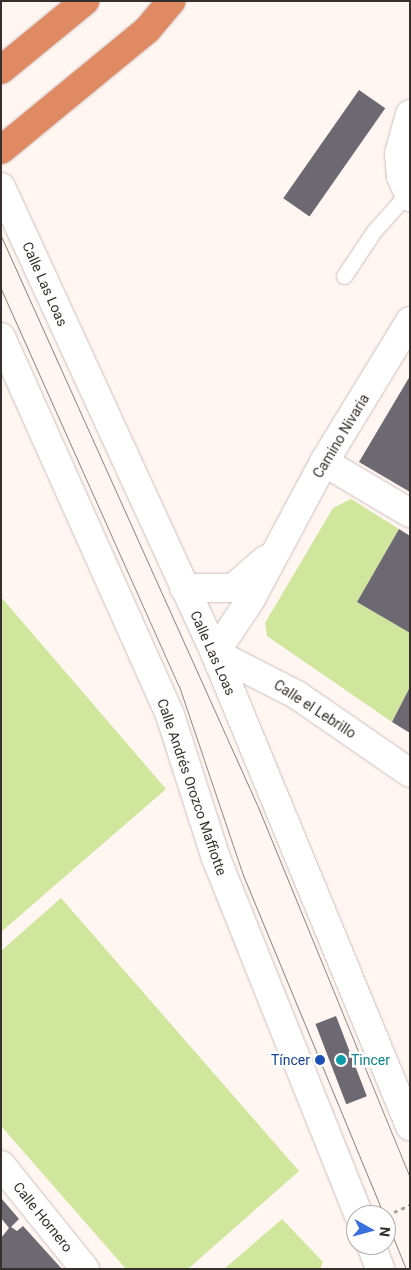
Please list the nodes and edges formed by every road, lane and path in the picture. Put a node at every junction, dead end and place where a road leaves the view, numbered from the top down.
1 (85, 1) edge
2 (171, 1) edge
3 (1, 70) edge
4 (410, 114) edge
5 (1, 150) edge
6 (5, 195) edge
7 (409, 195) edge
8 (344, 276) dead end
9 (410, 321) edge
10 (1, 337) edge
11 (324, 462) junction
12 (410, 513) edge
13 (274, 553) junction
14 (184, 588) junction
15 (215, 653) junction
16 (410, 773) edge
17 (410, 1126) edge
18 (1, 1165) edge
19 (355, 1205) edge
20 (410, 1205) edge
21 (396, 1211) edge
22 (375, 1255) edge
23 (85, 1269) edge
24 (380, 1269) edge

1 - 3 highway
2 - 5 highway
4 - 7 street
6 - 14 street, Calle Las Loas
7 - 8 lane
9 - 11 street, Camino Nivaria
10 - 19 street, Calle Andrés Orozco Maffiotte
11 - 12 street
11 - 13 street, Camino Nivaria
13 - 14 street, Camino Nivaria
13 - 15 street, Camino Nivaria
14 - 15 street, Calle Las Loas
15 - 16 street, Calle el Lebrillo
15 - 17 street, Calle Las Loas
18 - 23 street, Calle Hornero
20 - 21 path
22 - 24 street

